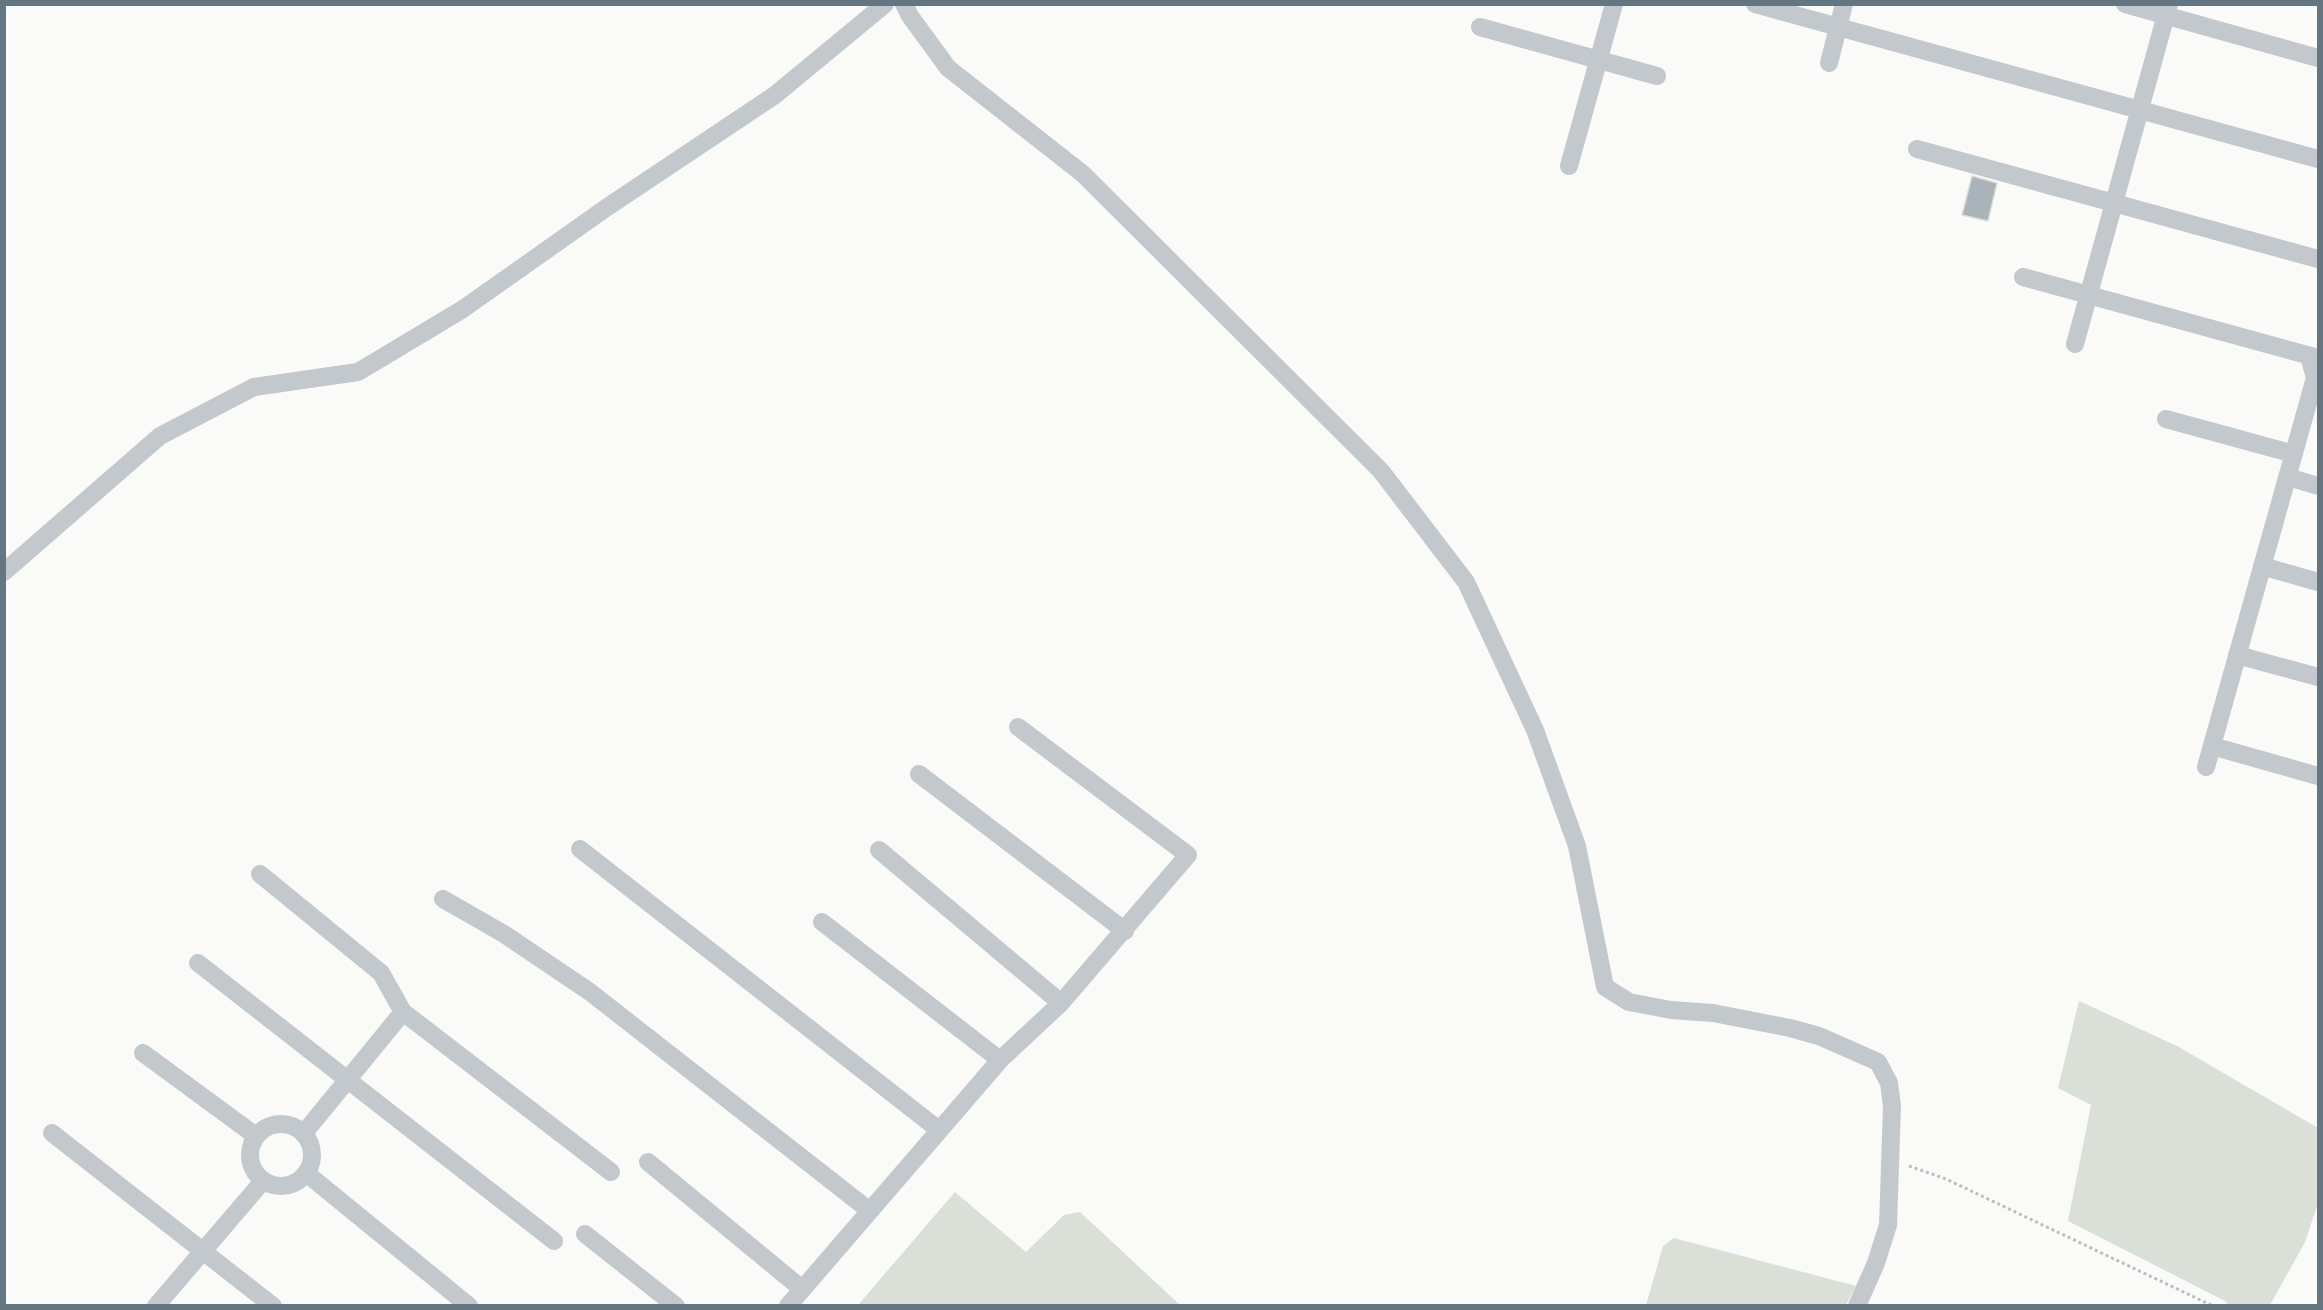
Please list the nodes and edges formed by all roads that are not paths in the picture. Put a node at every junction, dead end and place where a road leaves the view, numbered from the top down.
1 (885, 4) edge
2 (904, 4) edge
3 (1614, 4) edge
4 (1755, 4) edge
5 (1845, 4) edge
6 (2125, 4) edge
7 (2168, 10) edge
8 (1480, 27) dead end
9 (1838, 27) junction
10 (2319, 58) edge
11 (1598, 60) junction
12 (1828, 63) dead end
13 (1657, 76) dead end
14 (2140, 110) junction
15 (1917, 149) dead end
16 (2319, 159) edge
17 (1569, 166) dead end
18 (2114, 203) junction
19 (2319, 259) edge
20 (2024, 277) dead end
21 (2089, 295) junction
22 (2075, 344) dead end
23 (2314, 357) edge
24 (2166, 418) dead end
25 (2294, 454) junction
26 (2288, 477) junction
27 (2319, 486) edge
28 (2262, 566) junction
29 (4, 572) edge
30 (2319, 582) edge
31 (2237, 655) junction
32 (2319, 677) edge
33 (1018, 727) dead end
34 (2212, 746) junction
35 (2206, 767) dead end
36 (919, 774) dead end
37 (2319, 776) edge
38 (580, 849) dead end
39 (879, 850) dead end
40 (260, 874) dead end
41 (443, 899) dead end
42 (822, 922) dead end
43 (1125, 931) junction
44 (198, 963) dead end
45 (1061, 1003) junction
46 (403, 1012) junction
47 (143, 1053) dead end
48 (1000, 1060) junction
49 (347, 1080) junction
50 (939, 1130) junction
51 (52, 1133) dead end
52 (304, 1133) junction
53 (256, 1136) junction
54 (648, 1162) dead end
55 (611, 1172) dead end
56 (306, 1173) junction
57 (263, 1181) junction
58 (870, 1211) junction
59 (585, 1234) dead end
60 (554, 1241) dead end
61 (203, 1249) junction
62 (802, 1288) junction
63 (156, 1305) edge
64 (273, 1305) edge
65 (469, 1305) edge
66 (676, 1305) edge
67 (788, 1305) edge
68 (1857, 1305) edge

1 - 29 street
2 - 68 street
3 - 11 street
4 - 9 street
5 - 9 street
6 - 7 street
7 - 10 street
7 - 14 street
8 - 11 street
9 - 12 street
9 - 14 street
11 - 13 street
11 - 17 street
14 - 16 street
14 - 18 street
15 - 18 street
18 - 19 street
18 - 21 street
20 - 21 street
21 - 22 street
21 - 23 street
23 - 25 street
24 - 25 street
25 - 26 street
26 - 27 street
26 - 28 street
28 - 30 street
28 - 31 street
31 - 32 street
31 - 34 street
33 - 43 street
34 - 35 street
34 - 37 street
36 - 43 street
38 - 50 street
39 - 45 street
40 - 46 street
41 - 58 street
42 - 48 street
43 - 45 street
44 - 49 street
45 - 48 street
46 - 49 street
46 - 55 street
47 - 53 street
48 - 50 street
49 - 52 street
49 - 60 street
50 - 58 street
51 - 61 street
52 - 53 street
52 - 56 street
53 - 57 street
54 - 62 street
56 - 57 street
56 - 65 street
57 - 61 street
58 - 62 street
59 - 66 street
61 - 63 street
61 - 64 street
62 - 67 street

